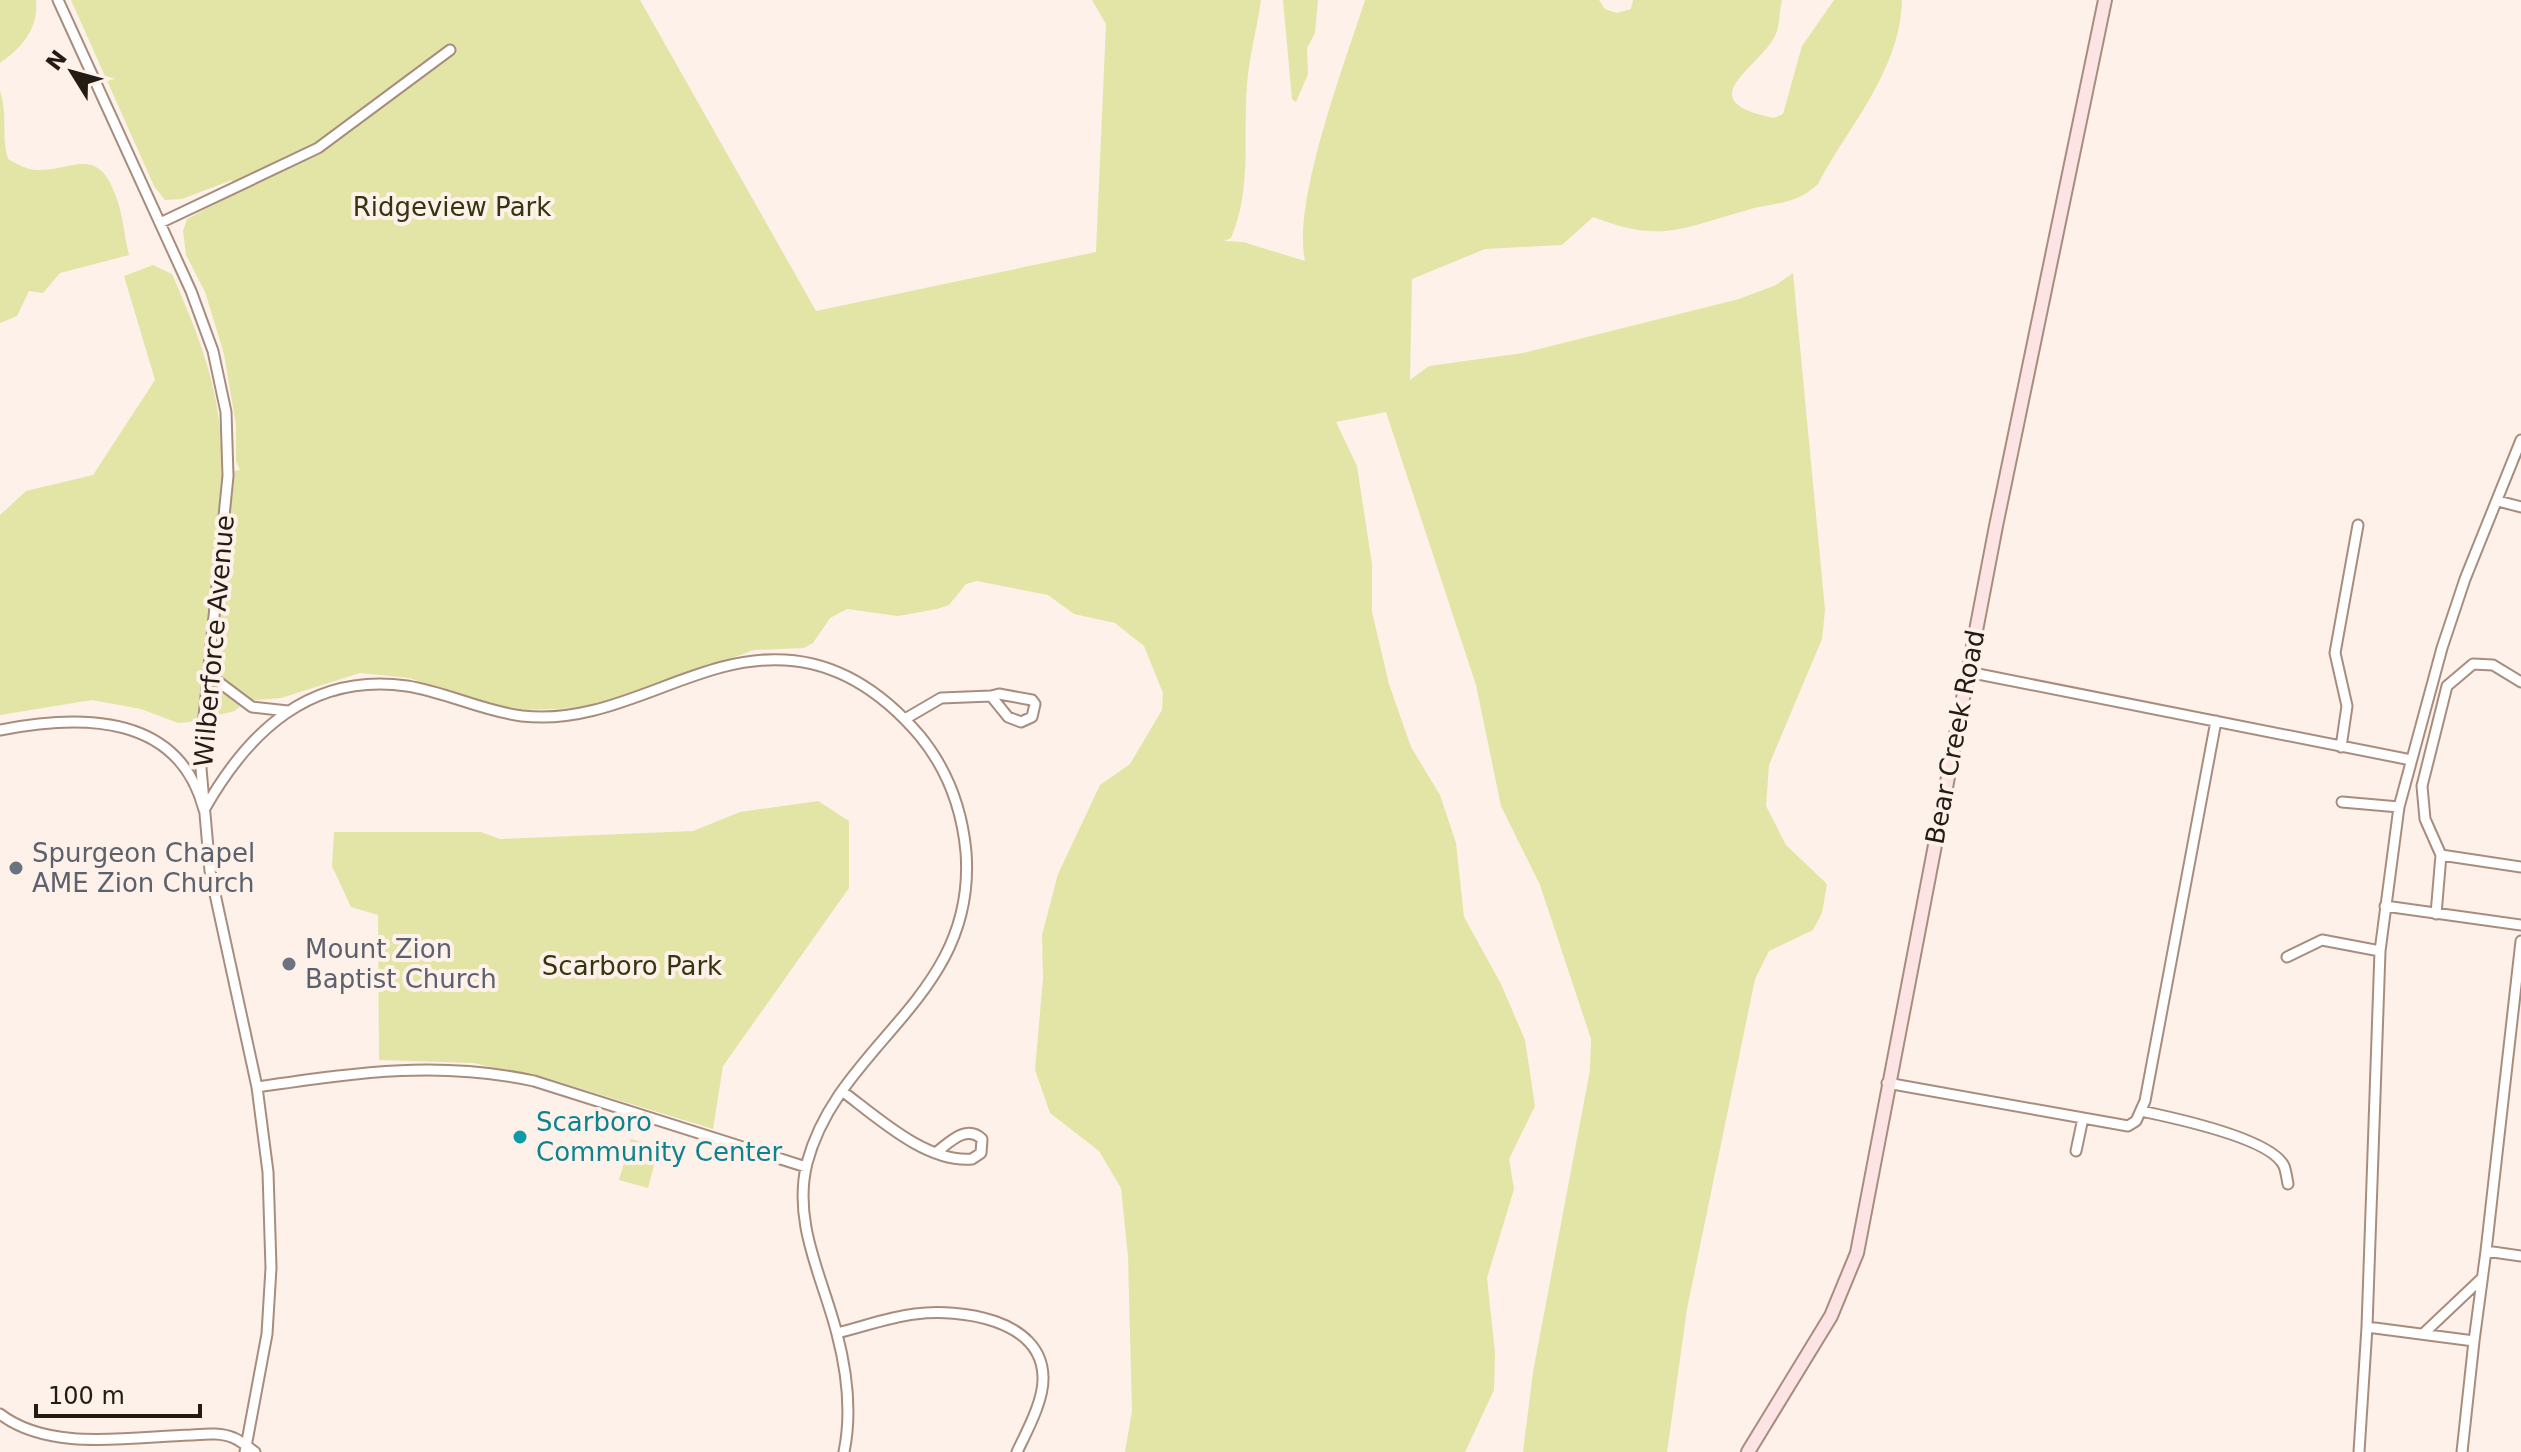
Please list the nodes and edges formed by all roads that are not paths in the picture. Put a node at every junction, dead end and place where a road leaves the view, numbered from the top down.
1 (58, 0) edge
2 (2105, 0) edge
3 (450, 50) dead end
4 (160, 223) junction
5 (2521, 440) edge
6 (2498, 501) junction
7 (2521, 507) edge
8 (2358, 525) dead end
9 (1968, 672) junction
10 (208, 674) junction
11 (2521, 682) edge
12 (991, 696) junction
13 (288, 711) junction
14 (905, 719) junction
15 (2216, 721) junction
16 (0, 730) edge
17 (2341, 747) junction
18 (2411, 760) junction
19 (2342, 802) dead end
20 (2399, 807) junction
21 (204, 810) junction
22 (2441, 855) junction
23 (2521, 867) edge
24 (2385, 906) junction
25 (2436, 914) junction
26 (2521, 925) edge
27 (2521, 941) edge
28 (2380, 951) junction
29 (2287, 957) dead end
30 (1887, 1083) junction
31 (257, 1087) junction
32 (842, 1091) junction
33 (2141, 1111) junction
34 (2083, 1118) junction
35 (938, 1151) dead end
36 (2076, 1151) dead end
37 (806, 1167) junction
38 (2288, 1184) dead end
39 (2486, 1251) junction
40 (2521, 1256) edge
41 (2480, 1280) junction
42 (2367, 1327) junction
43 (837, 1333) junction
44 (2423, 1334) junction
45 (2474, 1341) junction
46 (0, 1414) edge
47 (249, 1450) edge
48 (844, 1452) edge
49 (1017, 1452) edge
50 (1748, 1452) edge
51 (2359, 1452) edge
52 (2462, 1452) edge

1 - 4 street, Wilberforce Avenue
2 - 9 street, Bear Creek Road
3 - 4 street
4 - 10 street, Wilberforce Avenue
5 - 6 street
6 - 7 street
6 - 18 street
8 - 17 street
9 - 15 street
9 - 30 street, Bear Creek Road
10 - 13 street
10 - 21 street, Wilberforce Avenue
11 - 22 street
12 - 12 street
12 - 14 street
13 - 14 street
13 - 21 street
14 - 32 street
15 - 17 street
15 - 33 street
16 - 21 street
17 - 18 street
18 - 20 street
19 - 20 street
20 - 24 street
21 - 31 street, Wilberforce Avenue
22 - 23 street
22 - 25 street
24 - 25 street
24 - 28 street
25 - 26 street
27 - 39 street
28 - 29 street
28 - 42 street
30 - 34 street
30 - 50 street, Bear Creek Road
31 - 37 street
31 - 47 street, Wilberforce Avenue
32 - 35 street
32 - 37 street
33 - 34 street
33 - 38 street
34 - 36 street
37 - 43 street
39 - 40 street
39 - 41 street
41 - 44 street
41 - 45 street
42 - 44 street
42 - 51 street
43 - 48 street
43 - 49 street
44 - 45 street
45 - 52 street
46 - 47 street

